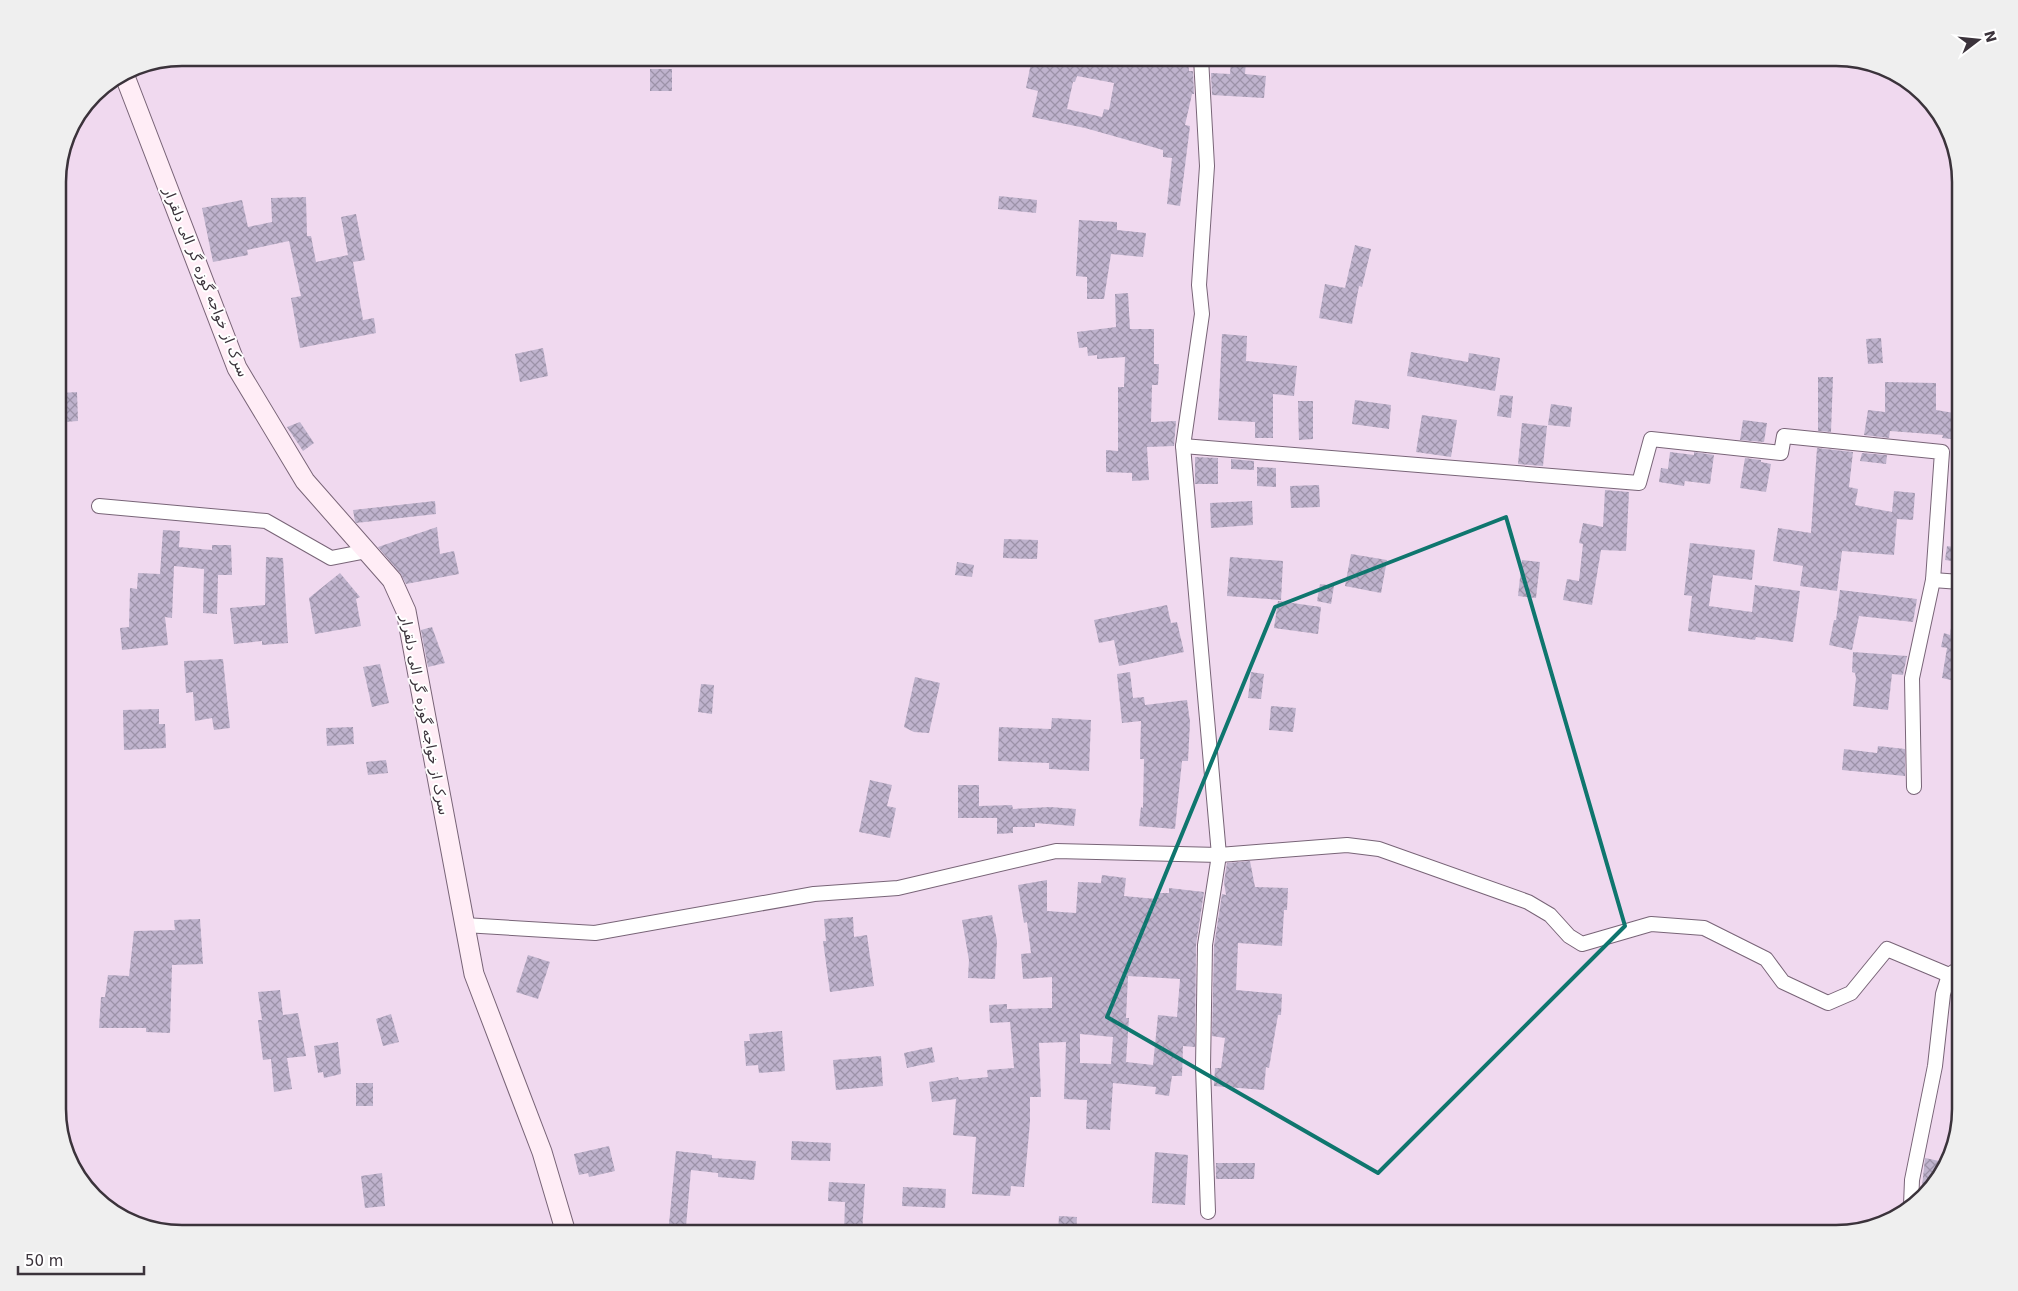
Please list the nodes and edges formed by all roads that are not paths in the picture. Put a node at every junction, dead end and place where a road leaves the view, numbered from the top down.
1 (1201, 66) edge
2 (127, 81) edge
3 (1183, 446) junction
4 (98, 506) dead end
5 (367, 552) junction
6 (1933, 580) junction
7 (1952, 581) edge
8 (1914, 788) dead end
9 (1219, 855) junction
10 (464, 924) junction
11 (1952, 970) edge
12 (1952, 977) edge
13 (1911, 1197) edge
14 (1208, 1212) dead end
15 (563, 1225) edge

1 - 3 street
2 - 5 street, سرک از خواجه گوزه گر الی دلقرار
3 - 6 street
3 - 9 street
4 - 5 street
5 - 10 street, سرک از خواجه گوزه گر الی دلقرار
6 - 7 street
6 - 8 street
9 - 10 street
9 - 11 street
9 - 14 street
10 - 15 street, سرک از خواجه گوزه گر الی دلقرار
12 - 13 street

